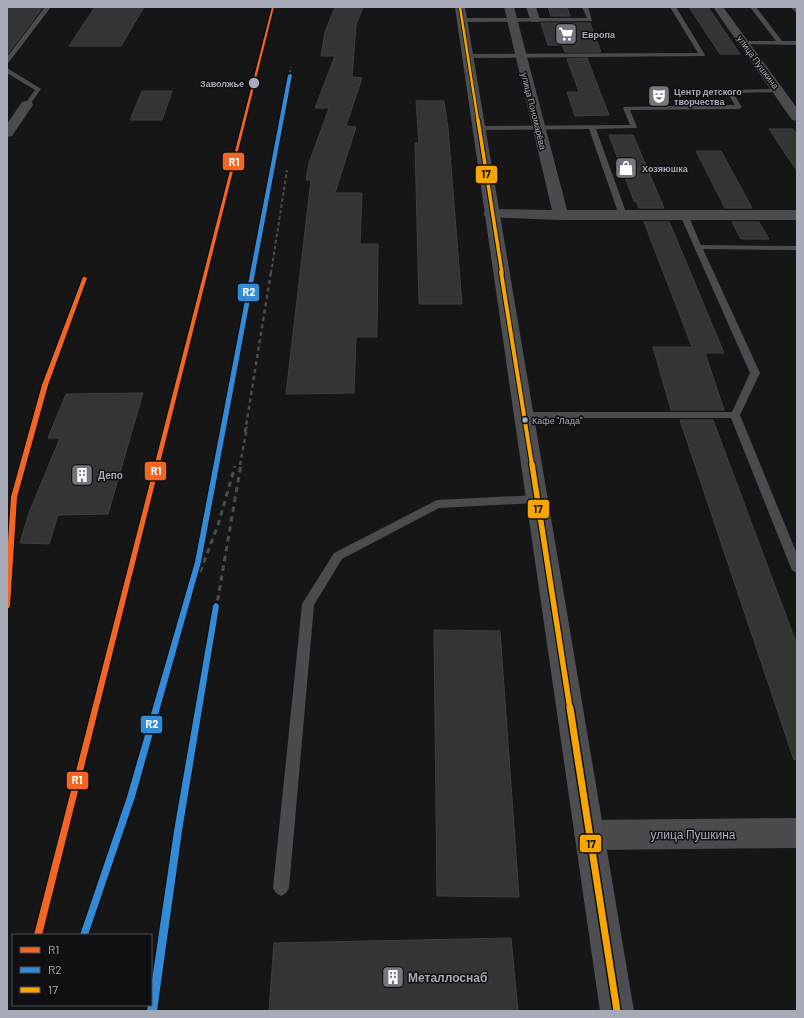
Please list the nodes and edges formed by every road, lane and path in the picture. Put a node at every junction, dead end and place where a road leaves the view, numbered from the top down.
1 (48, 7) edge
2 (509, 7) edge
3 (531, 7) edge
4 (585, 7) edge
5 (673, 7) edge
6 (718, 7) edge
7 (753, 7) edge
8 (793, 7) edge
9 (797, 11) edge
10 (461, 14) edge
11 (511, 20) junction
12 (535, 20) junction
13 (744, 43) junction
14 (780, 43) junction
15 (797, 43) edge
16 (467, 56) junction
17 (520, 56) junction
18 (7, 61) edge
19 (7, 70) edge
20 (779, 91) junction
21 (27, 105) joint
22 (797, 117) edge
23 (592, 127) junction
24 (478, 128) junction
25 (539, 128) junction
26 (7, 133) edge
27 (491, 214) junction
28 (561, 215) junction
29 (623, 215) junction
30 (684, 215) junction
31 (797, 215) edge
32 (698, 247) junction
33 (797, 248) edge
34 (523, 415) junction
35 (735, 415) junction
36 (536, 499) junction
37 (797, 568) edge
38 (797, 833) edge
39 (589, 835) junction
40 (281, 888) dead end
41 (617, 1011) edge

1 - 18 lane
2 - 11 street, улица Пономарёва
3 - 12 street
4 - 12 lane
5 - 17 lane
6 - 13 street, улица Пушкина
7 - 14 lane
8 - 9 lane
10 - 11 lane
10 - 16 main road
11 - 12 lane
11 - 17 street, улица Пономарёва
13 - 14 lane
13 - 20 street, улица Пушкина
14 - 15 lane
16 - 17 lane
16 - 24 main road
17 - 25 street, улица Пономарёва
19 - 21 lane
20 - 22 street, улица Пушкина
20 - 23 lane
21 - 26 street
23 - 25 lane
23 - 29 lane
24 - 25 lane
24 - 27 main road
25 - 28 street, улица Пономарёва
27 - 28 street
27 - 34 main road
28 - 29 street
29 - 30 street
30 - 31 street
30 - 32 lane
32 - 33 lane
32 - 35 lane
34 - 35 lane
34 - 36 main road
35 - 37 lane
36 - 39 main road
36 - 40 lane
38 - 39 street, улица Пушкина
39 - 41 main road

